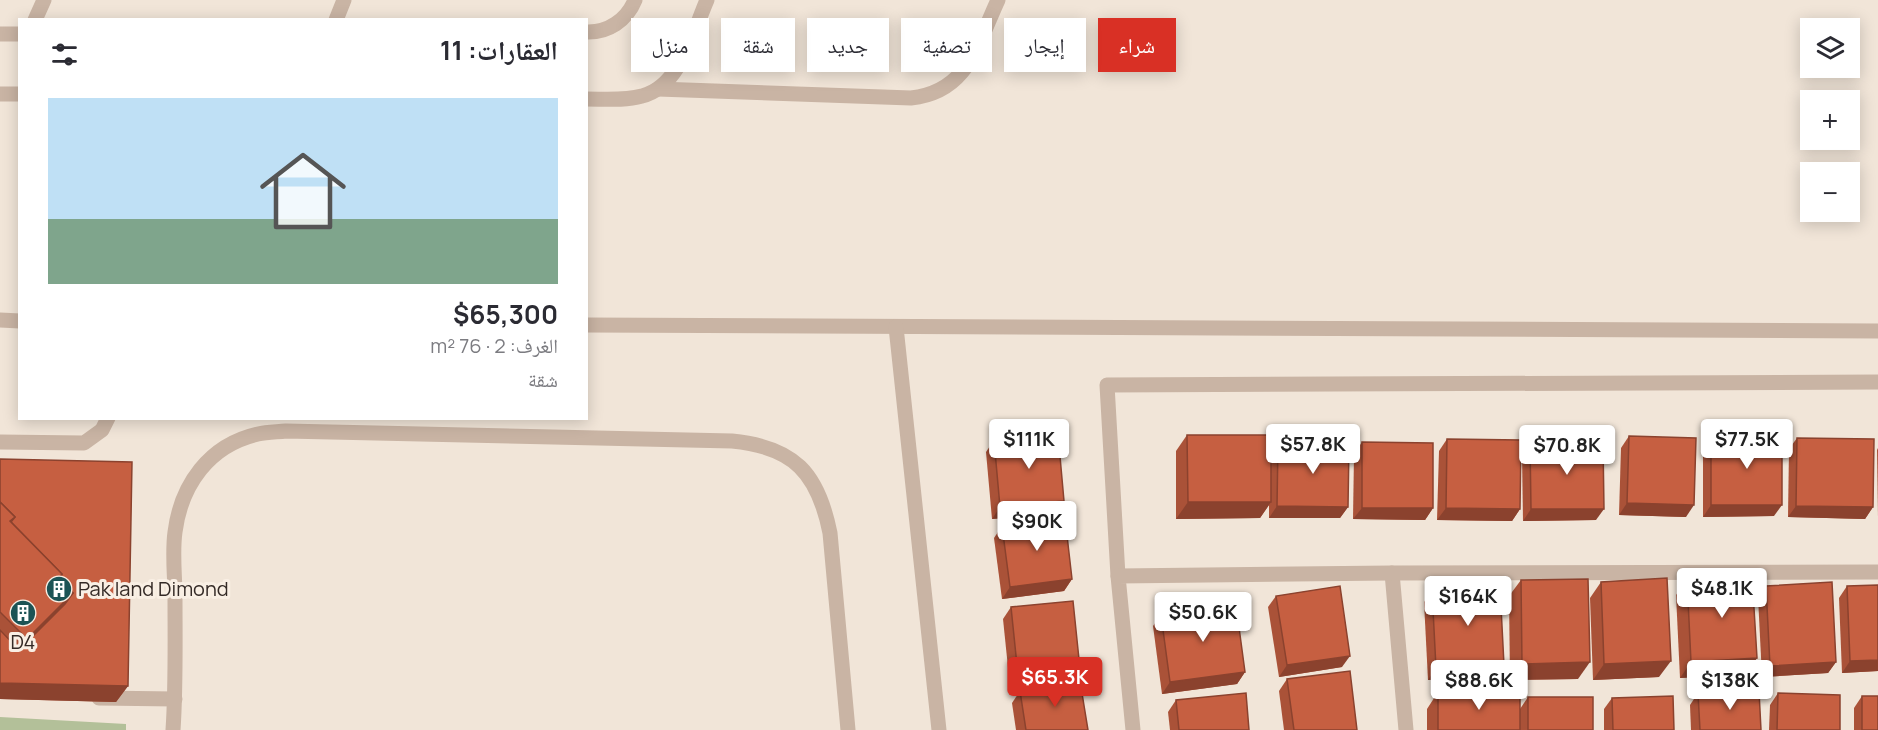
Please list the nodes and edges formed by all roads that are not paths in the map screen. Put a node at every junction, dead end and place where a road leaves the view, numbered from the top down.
1 (44, 0) edge
2 (344, 0) edge
3 (635, 0) edge
4 (707, 0) edge
5 (998, 0) edge
6 (36, 18) edge
7 (337, 18) edge
8 (588, 32) edge
9 (0, 34) edge
10 (18, 34) edge
11 (658, 89) junction
12 (0, 94) edge
13 (18, 94) edge
14 (588, 99) edge
15 (0, 320) edge
16 (18, 321) edge
17 (588, 325) edge
18 (896, 327) junction
19 (1878, 331) edge
20 (1878, 382) edge
21 (107, 420) edge
22 (0, 442) edge
23 (1878, 572) edge
24 (1392, 573) junction
25 (1118, 576) junction
26 (82, 697) edge
27 (175, 699) junction
28 (173, 730) edge
29 (848, 730) edge
30 (939, 730) edge
31 (1133, 730) edge
32 (1406, 730) edge

1 - 6 street
2 - 7 street
3 - 8 street
4 - 11 street
5 - 11 street
9 - 10 street
11 - 14 street
12 - 13 street
15 - 16 street
17 - 18 street
18 - 19 street
18 - 30 street
20 - 25 street
21 - 22 street
23 - 24 street
24 - 25 street
24 - 32 street
25 - 31 street
26 - 27 street
27 - 28 street
27 - 29 street

